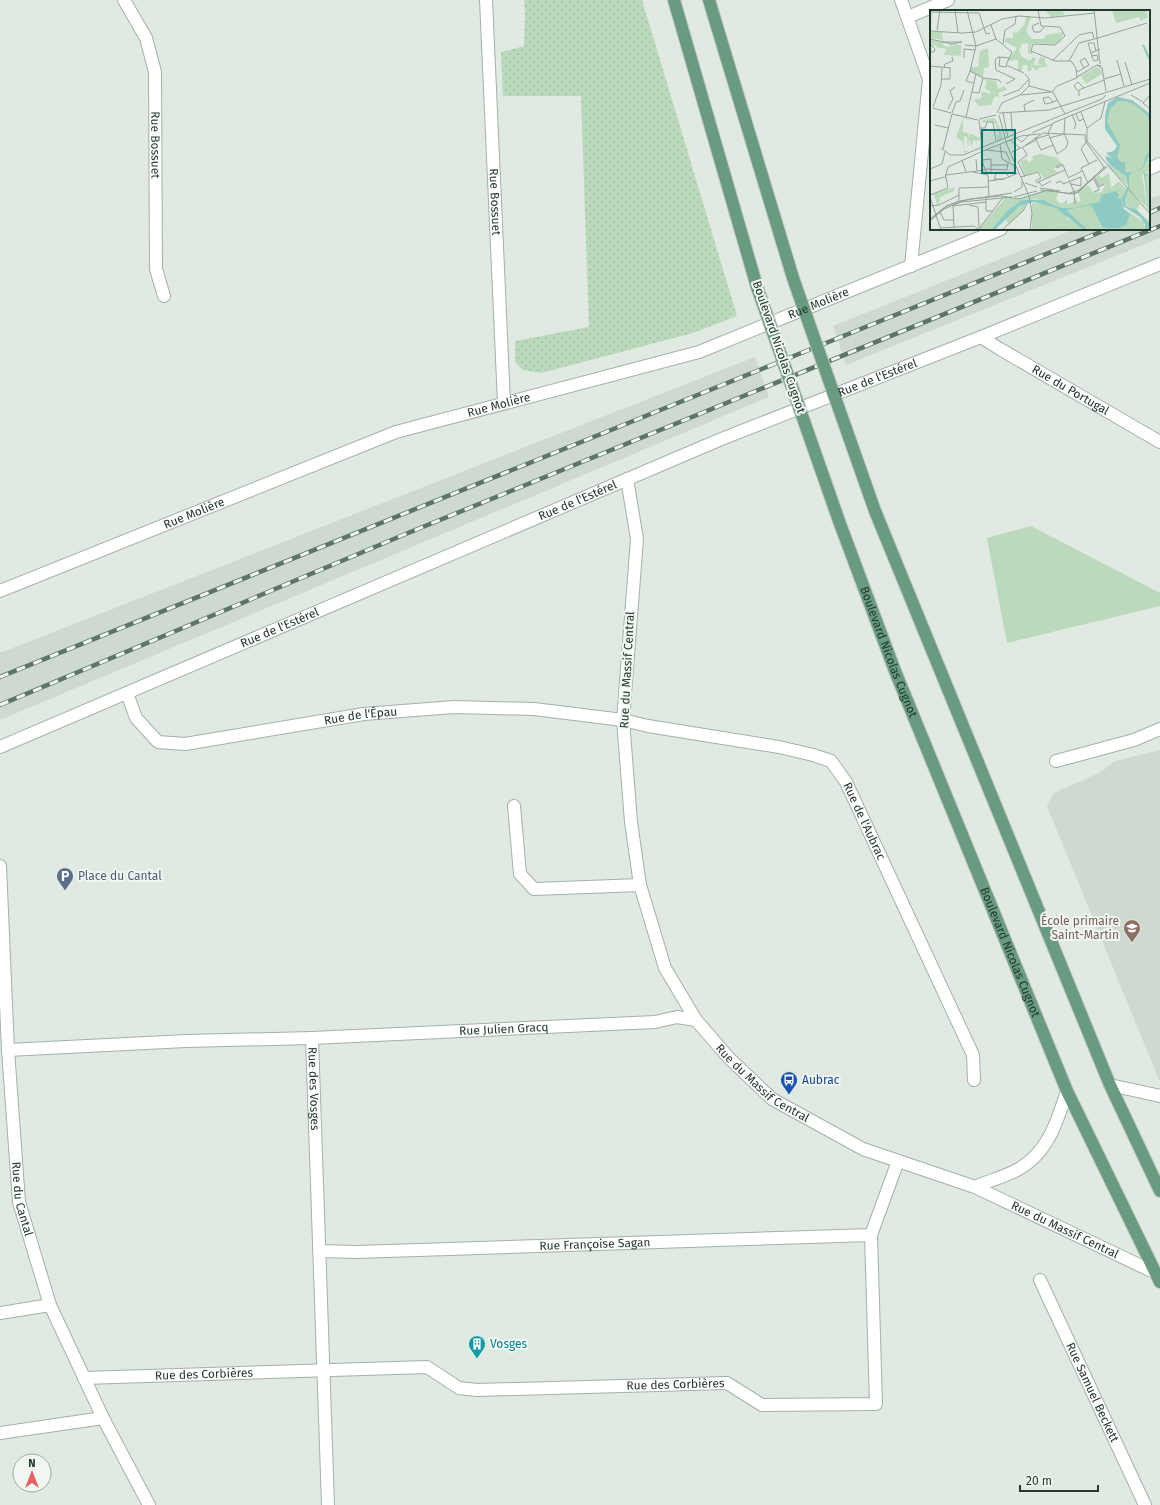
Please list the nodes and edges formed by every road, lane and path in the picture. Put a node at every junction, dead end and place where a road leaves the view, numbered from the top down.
1 (124, 0) edge
2 (486, 0) edge
3 (674, 0) edge
4 (709, 0) edge
5 (901, 0) edge
6 (948, 0) edge
7 (908, 17) junction
8 (1160, 164) edge
9 (1150, 169) edge
10 (999, 230) edge
11 (1160, 264) edge
12 (911, 266) junction
13 (164, 296) dead end
14 (982, 337) junction
15 (504, 403) junction
16 (1160, 442) edge
17 (627, 479) junction
18 (0, 591) edge
19 (127, 692) junction
20 (623, 720) junction
21 (1160, 729) edge
22 (0, 747) edge
23 (1056, 761) dead end
24 (514, 806) dead end
25 (0, 866) edge
26 (640, 885) junction
27 (696, 1020) junction
28 (312, 1038) junction
29 (8, 1050) junction
30 (974, 1080) dead end
31 (1110, 1085) junction
32 (1067, 1091) junction
33 (1160, 1096) edge
34 (898, 1161) junction
35 (974, 1187) junction
36 (1160, 1191) edge
37 (871, 1235) junction
38 (319, 1251) junction
39 (1158, 1278) edge
40 (1040, 1280) dead end
41 (50, 1305) junction
42 (0, 1313) edge
43 (323, 1370) junction
44 (84, 1378) junction
45 (103, 1418) junction
46 (0, 1433) edge
47 (149, 1505) edge
48 (328, 1505) edge
49 (1144, 1505) edge

1 - 13 street, Rue Bossuet
2 - 15 street, Rue Bossuet
3 - 32 main road, Boulevard Nicolas Cugnot, bridge
4 - 31 main road, bridge
5 - 7 street
6 - 7 street
7 - 12 street
8 - 9 street
10 - 12 street, Rue Molière
11 - 14 street, Rue de l'Estérel
12 - 15 street, Rue Molière
14 - 16 street, Rue du Portugal
14 - 17 street, Rue de l'Estérel
15 - 18 street, Rue Molière
17 - 19 street, Rue de l'Estérel
17 - 20 street, Rue du Massif Central
19 - 20 street, Rue de l'Épau
19 - 22 street, Rue de l'Estérel
20 - 26 street, Rue du Massif Central
20 - 30 street, Rue de l'Aubrac
21 - 23 street
24 - 26 street
25 - 29 street, Rue du Cantal
26 - 27 street, Rue du Massif Central
27 - 28 street, Rue Julien Gracq
27 - 34 street, Rue du Massif Central
28 - 29 street, Rue des Vosges
28 - 38 street, Rue des Vosges
29 - 41 street, Rue du Cantal
31 - 33 street
31 - 36 main road
32 - 35 street
32 - 39 main road, Boulevard Nicolas Cugnot
34 - 35 street, Rue du Massif Central
34 - 37 street, Rue des Corbières
35 - 39 street, Rue du Massif Central
37 - 38 street, Rue Françoise Sagan
37 - 43 street, Rue des Corbières
38 - 43 street, Rue des Vosges
40 - 49 street, Rue Samuel Beckett
41 - 42 street
41 - 44 street, Rue du Cantal
43 - 44 street, Rue des Corbières
43 - 48 street
44 - 45 street, Rue du Cantal
45 - 46 street
45 - 47 street, Rue du Cantal

